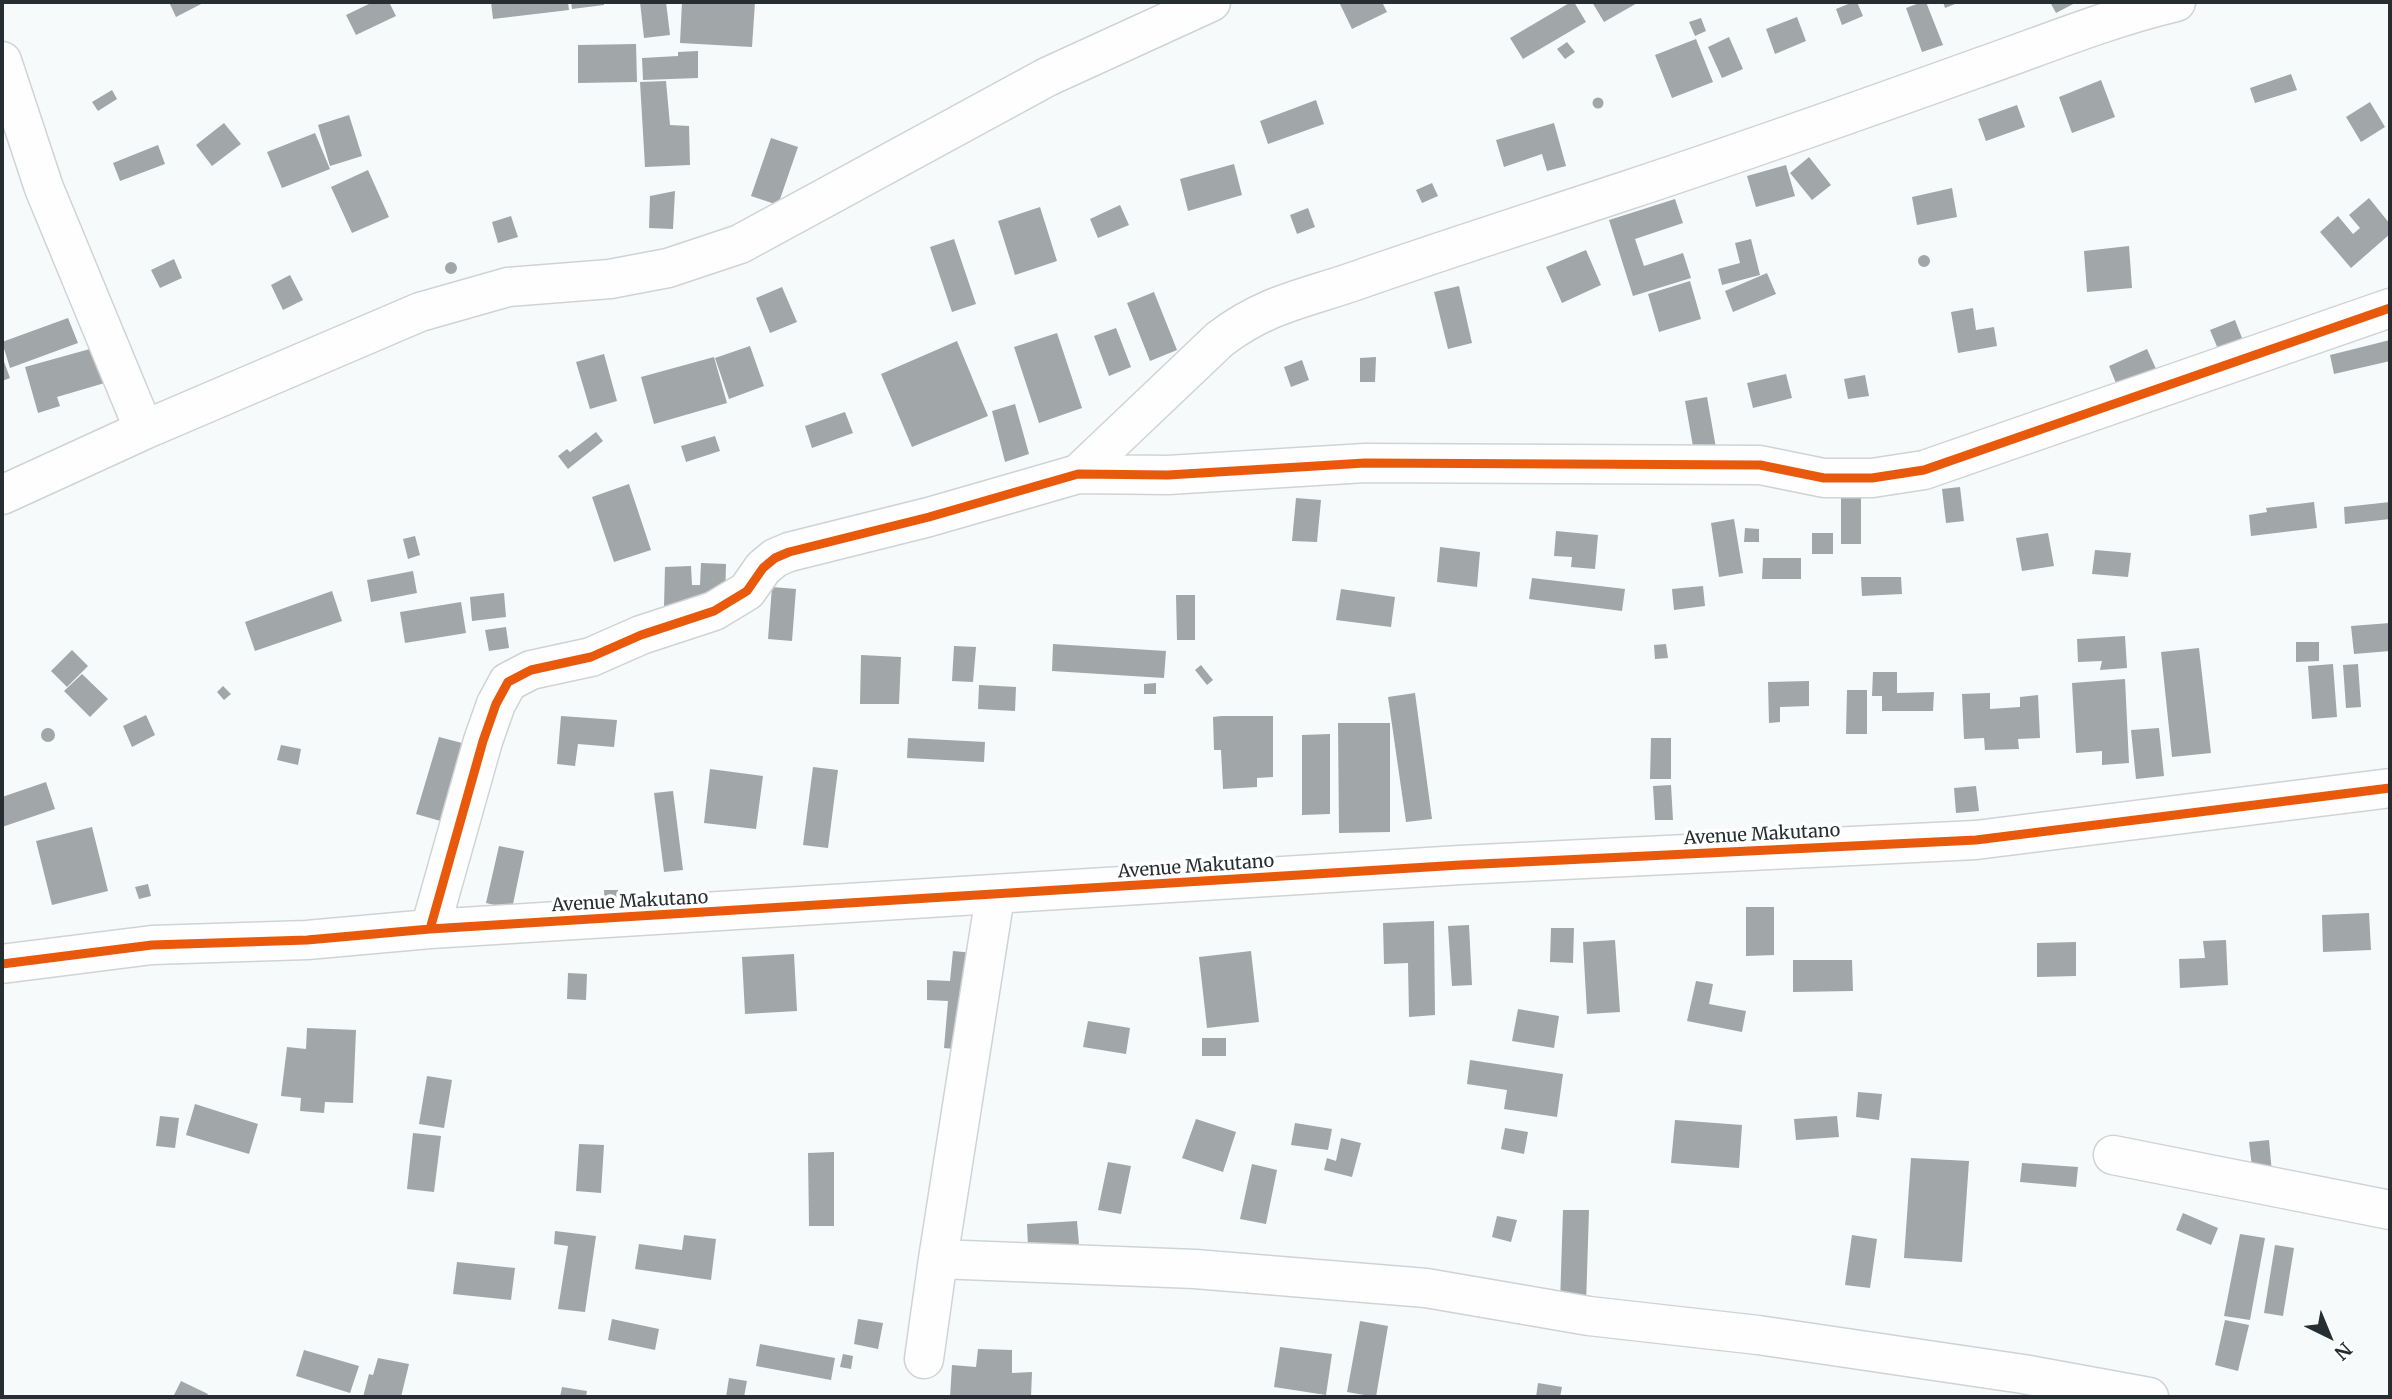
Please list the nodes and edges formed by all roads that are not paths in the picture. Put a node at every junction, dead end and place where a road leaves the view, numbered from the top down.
1 (1211, 2) edge
2 (2176, 2) edge
3 (2, 61) edge
4 (2390, 308) edge
5 (145, 430) junction
6 (1078, 474) junction
7 (2, 495) edge
8 (2390, 788) edge
9 (995, 896) junction
10 (430, 929) junction
11 (2, 964) edge
12 (2113, 1155) dead end
13 (2390, 1210) edge
14 (938, 1259) junction
15 (925, 1359) dead end
16 (2020, 1386) edge
17 (2149, 1397) edge

1 - 5 street
2 - 6 street
3 - 5 street
4 - 6 street
5 - 7 street
6 - 10 street
8 - 9 street, Avenue Makutano
9 - 10 street, Avenue Makutano
9 - 14 street
10 - 11 street, Avenue Makutano
12 - 13 street
14 - 15 street
14 - 16 street
16 - 17 street

